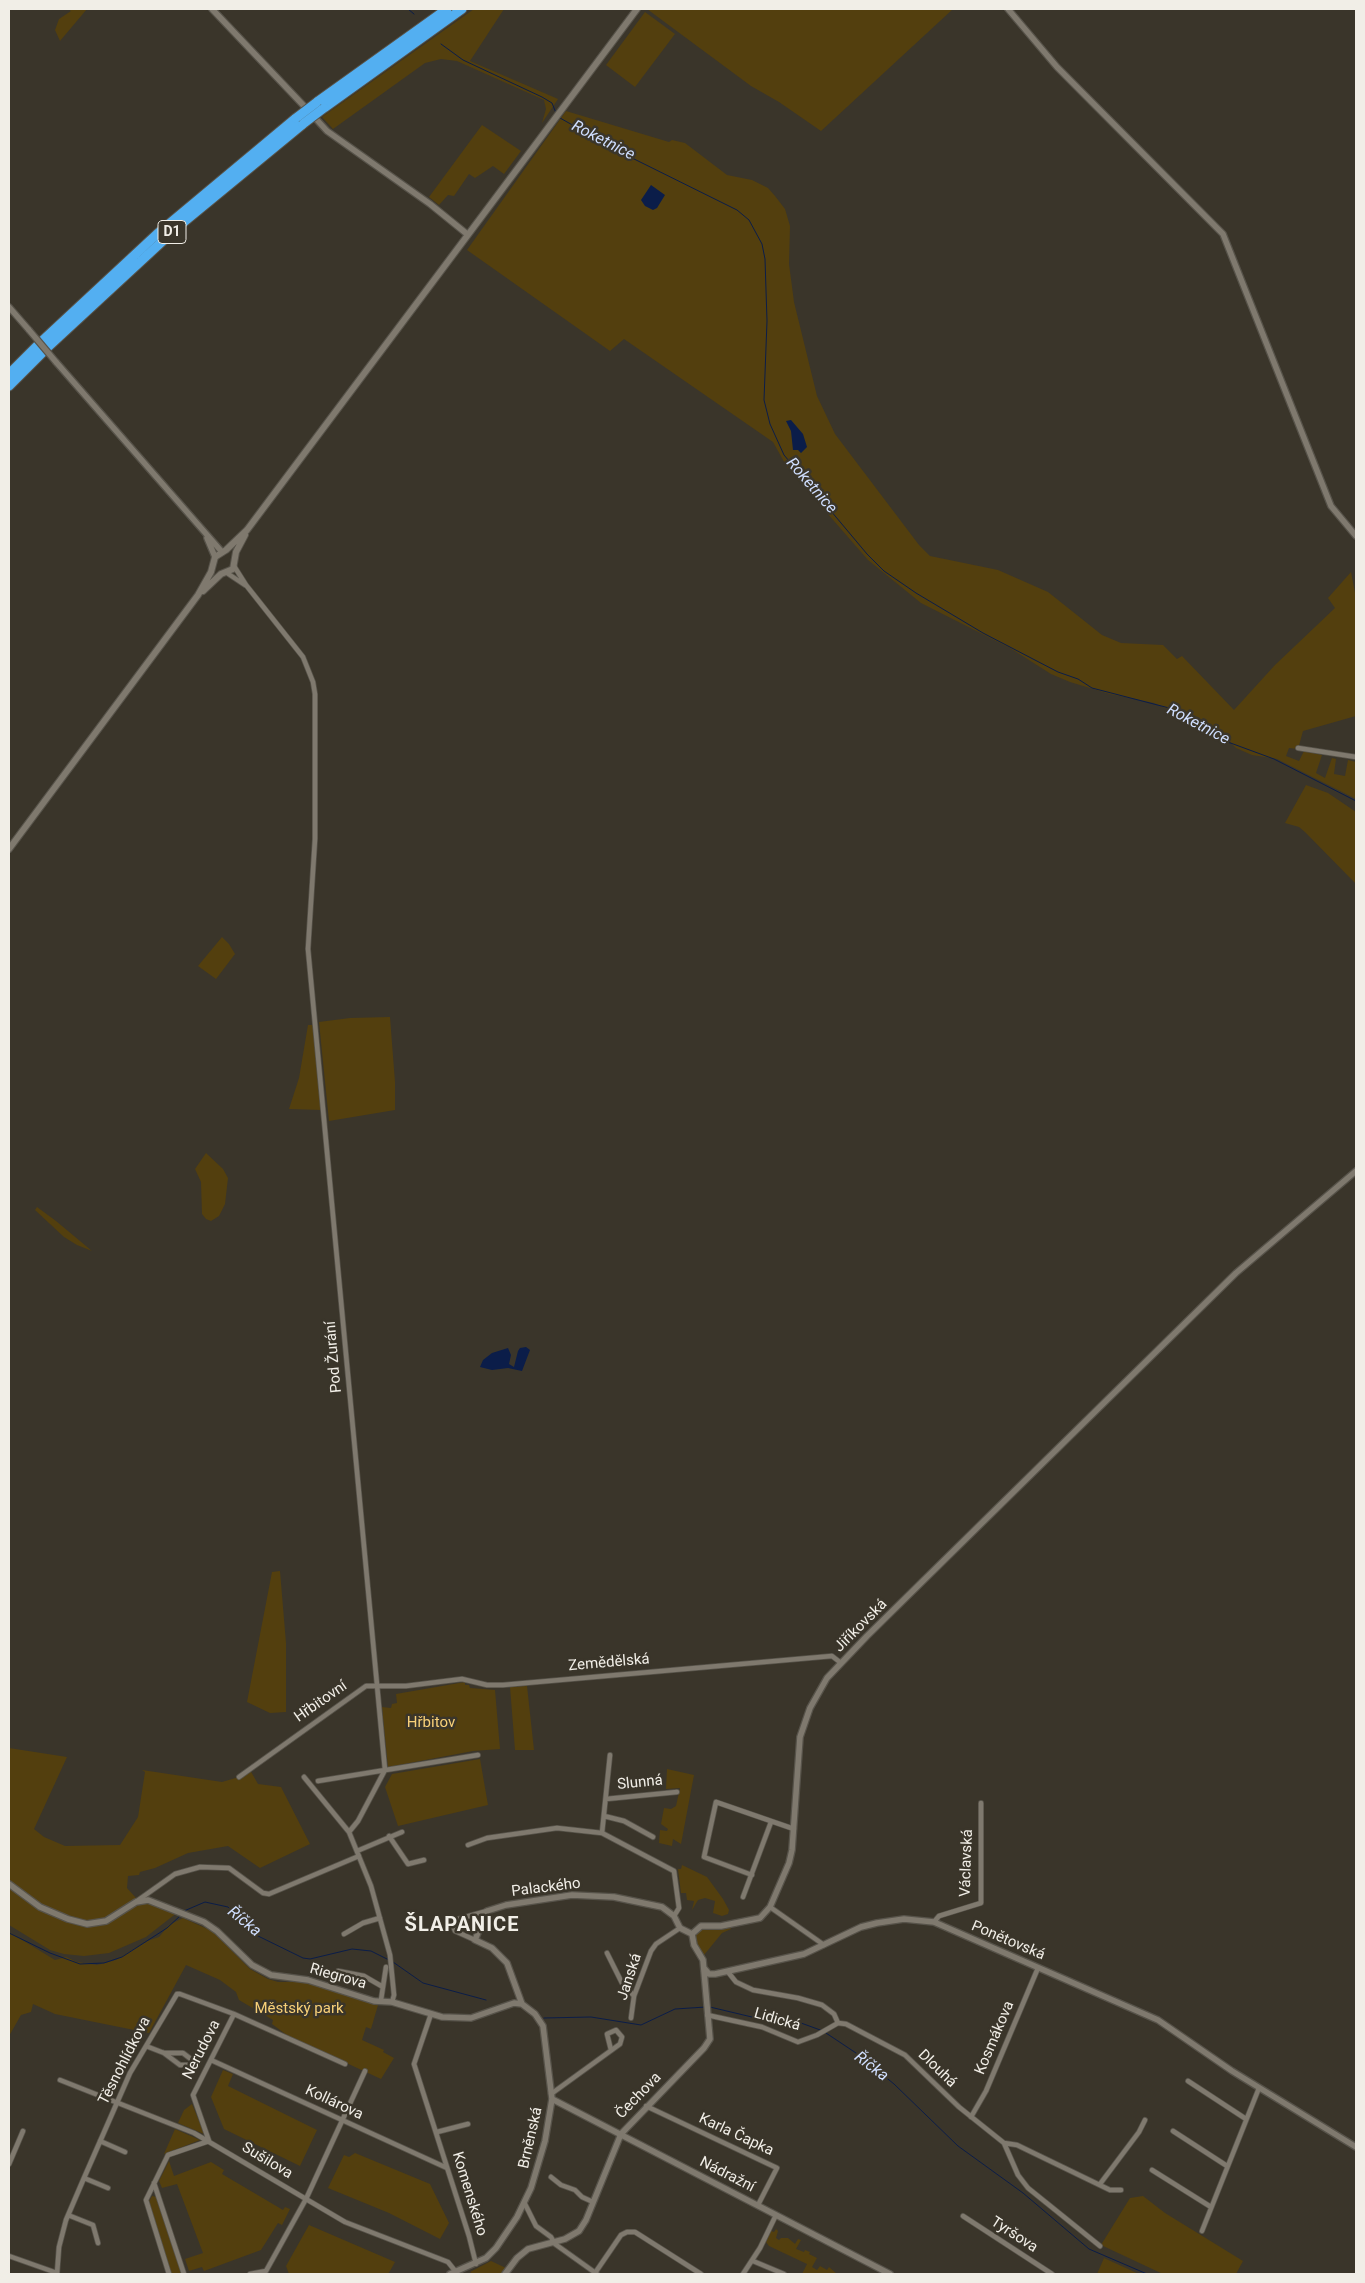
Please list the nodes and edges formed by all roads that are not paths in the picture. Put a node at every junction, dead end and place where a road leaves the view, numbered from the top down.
1 (212, 9) edge
2 (462, 9) edge
3 (637, 9) edge
4 (1008, 9) edge
5 (443, 11) edge
6 (320, 105) junction
7 (304, 106) dead end
8 (317, 120) dead end
9 (467, 234) junction
10 (9, 307) edge
11 (43, 346) junction
12 (9, 374) edge
13 (9, 386) edge
14 (247, 530) junction
15 (206, 536) junction
16 (1356, 536) edge
17 (223, 552) junction
18 (215, 557) junction
19 (234, 562) junction
20 (214, 566) junction
21 (225, 573) junction
22 (246, 586) junction
23 (198, 595) junction
24 (1298, 748) dead end
25 (1356, 757) edge
26 (9, 848) edge
27 (1356, 1170) edge
28 (841, 1663) junction
29 (377, 1688) junction
30 (478, 1755) dead end
31 (610, 1755) dead end
32 (385, 1770) junction
33 (239, 1777) dead end
34 (304, 1777) dead end
35 (318, 1781) dead end
36 (677, 1792) dead end
37 (606, 1799) junction
38 (981, 1803) dead end
39 (604, 1816) junction
40 (771, 1822) junction
41 (794, 1829) junction
42 (349, 1832) junction
43 (402, 1832) dead end
44 (602, 1833) junction
45 (389, 1836) junction
46 (653, 1837) dead end
47 (468, 1845) dead end
48 (358, 1854) junction
49 (424, 1860) dead end
50 (752, 1875) junction
51 (9, 1884) edge
52 (743, 1897) dead end
53 (136, 1902) junction
54 (770, 1907) junction
55 (487, 1911) junction
56 (674, 1916) junction
57 (380, 1918) junction
58 (934, 1922) junction
59 (680, 1928) junction
60 (344, 1934) dead end
61 (692, 1934) junction
62 (475, 1940) junction
63 (824, 1945) junction
64 (608, 1953) dead end
65 (386, 1967) dead end
66 (704, 1968) junction
67 (1038, 1968) junction
68 (338, 1971) dead end
69 (728, 1972) junction
70 (721, 1973) junction
71 (383, 1987) junction
72 (705, 1991) junction
73 (634, 1996) junction
74 (381, 2000) junction
75 (392, 2002) junction
76 (522, 2004) junction
77 (707, 2013) junction
78 (234, 2014) junction
79 (431, 2014) junction
80 (631, 2018) dead end
81 (838, 2023) junction
82 (146, 2046) junction
83 (611, 2050) dead end
84 (164, 2054) junction
85 (211, 2060) junction
86 (196, 2063) junction
87 (345, 2064) dead end
88 (206, 2068) junction
89 (365, 2071) dead end
90 (60, 2080) dead end
91 (1188, 2081) dead end
92 (1259, 2088) junction
93 (552, 2097) junction
94 (117, 2102) junction
95 (646, 2106) junction
96 (971, 2117) junction
97 (1246, 2119) junction
98 (1145, 2120) dead end
99 (342, 2121) junction
100 (468, 2124) dead end
101 (23, 2131) dead end
102 (436, 2132) junction
103 (1173, 2132) dead end
104 (621, 2134) junction
105 (208, 2140) junction
106 (100, 2141) junction
107 (1004, 2143) junction
108 (1356, 2147) edge
109 (125, 2152) dead end
110 (10, 2156) edge
111 (9, 2164) edge
112 (1227, 2166) junction
113 (447, 2168) junction
114 (1152, 2170) dead end
115 (551, 2176) dead end
116 (84, 2178) junction
117 (154, 2182) junction
118 (1100, 2184) junction
119 (108, 2188) dead end
120 (1121, 2190) dead end
121 (306, 2199) junction
122 (593, 2202) junction
123 (525, 2204) junction
124 (758, 2205) junction
125 (1210, 2208) junction
126 (776, 2215) junction
127 (963, 2216) dead end
128 (67, 2218) junction
129 (1202, 2231) dead end
130 (553, 2241) junction
131 (98, 2243) dead end
132 (1100, 2246) dead end
133 (9, 2256) edge
134 (753, 2261) junction
135 (476, 2264) junction
136 (267, 2273) edge
137 (455, 2273) edge
138 (593, 2273) edge
139 (57, 2274) edge
140 (169, 2274) edge
141 (184, 2274) edge
142 (250, 2274) edge
143 (506, 2274) edge
144 (701, 2274) edge
145 (743, 2274) edge
146 (784, 2274) edge
147 (890, 2274) edge
148 (1052, 2274) edge

1 - 7 street
2 - 6 highway, D1
3 - 9 main road
4 - 16 street
5 - 6 highway, D1
6 - 11 highway, D1, bridge
8 - 9 street
9 - 14 main road
10 - 15 street, bridge
11 - 12 highway, D1
11 - 13 highway, D1
14 - 17 main road
14 - 19 main road
15 - 17 street
15 - 18 street
17 - 18 main road
17 - 19 main road
18 - 20 main road
19 - 21 main road
19 - 22 street
20 - 21 main road
20 - 23 main road
21 - 22 street
21 - 23 main road
22 - 29 street, Pod Žurání
23 - 26 main road
24 - 25 street
27 - 28 street, Jiříkovská
28 - 29 street, Zemědělská
28 - 41 street, Jiříkovská
29 - 32 street
29 - 33 street, Hřbitovní
30 - 32 street
31 - 37 street
32 - 35 street
32 - 42 street
34 - 42 street
36 - 37 street, Slunná
37 - 39 street
38 - 58 street, Václavská
39 - 44 street
39 - 46 street
40 - 41 street
40 - 50 street
40 - 50 street
41 - 54 street, Jiříkovská
42 - 48 street
43 - 45 street
44 - 47 street
44 - 56 street
45 - 48 street
45 - 49 street
48 - 53 street
48 - 57 street
50 - 52 street
51 - 53 street
53 - 74 street, Riegrova
54 - 61 street
54 - 63 street
55 - 56 street, Palackého
55 - 62 street
55 - 62 street
56 - 59 street
57 - 60 street
57 - 75 street
58 - 63 street, Ponětovská
58 - 67 street, Ponětovská
59 - 61 street
59 - 73 street, Janská
61 - 66 street, Čechova
62 - 76 street, Brněnská
63 - 69 street, Ponětovská
64 - 73 street
65 - 71 street
66 - 70 street
66 - 72 street, Čechova
67 - 92 street, Ponětovská
67 - 96 street, Kosmákova
68 - 71 street
69 - 70 street, Ponětovská
69 - 81 street
70 - 72 street
71 - 74 street
72 - 77 street, Čechova
73 - 80 street, Janská
74 - 75 street, Riegrova
75 - 79 street, Riegrova
76 - 79 street, Riegrova
76 - 93 street, Brněnská
77 - 81 street, Lidická
77 - 95 street, Čechova
78 - 82 street, Těsnohlídkova
78 - 85 street, Nerudova
78 - 87 street
79 - 102 street, Komenského
81 - 96 street, Dlouhá
82 - 84 street
82 - 94 street, Těsnohlídkova
83 - 93 street
84 - 86 street
84 - 86 street
85 - 88 street, Nerudova
85 - 99 street, Kollárova
86 - 88 street
88 - 105 street, Nerudova
89 - 99 street
90 - 94 street, Sušilova
91 - 97 street
92 - 97 street
92 - 108 street, Ponětovská
93 - 104 street, Nádražní
93 - 123 street, Brněnská
94 - 105 street, Sušilova
94 - 106 street, Těsnohlídkova
95 - 104 street, Čechova
95 - 124 street, Karla Čapka
96 - 107 street, Dlouhá
97 - 112 street
98 - 118 street
99 - 113 street, Kollárova
99 - 121 street
100 - 102 street
101 - 110 street
102 - 113 street, Komenského
103 - 112 street
104 - 122 street, Čechova
104 - 124 street, Nádražní
105 - 117 street
105 - 121 street, Sušilova
106 - 109 street
106 - 116 street, Těsnohlídkova
107 - 118 street, Dlouhá
107 - 132 street
110 - 111 street
112 - 125 street
113 - 135 street, Komenského
114 - 125 street
115 - 122 street
116 - 119 street
116 - 128 street, Těsnohlídkova
117 - 140 street
117 - 141 street
118 - 120 street, Dlouhá
121 - 136 street
121 - 137 street, Sušilova
122 - 130 street, Čechova
123 - 130 street
123 - 135 street, Brněnská
124 - 126 street, Nádražní
125 - 129 street
126 - 134 street
126 - 147 street, Nádražní
127 - 148 street, Tyršova
128 - 131 street
128 - 139 street
130 - 138 street
130 - 143 street, Čechova
133 - 139 street
134 - 145 street
134 - 146 street
135 - 137 street, Brněnská
136 - 142 street
138 - 144 street

